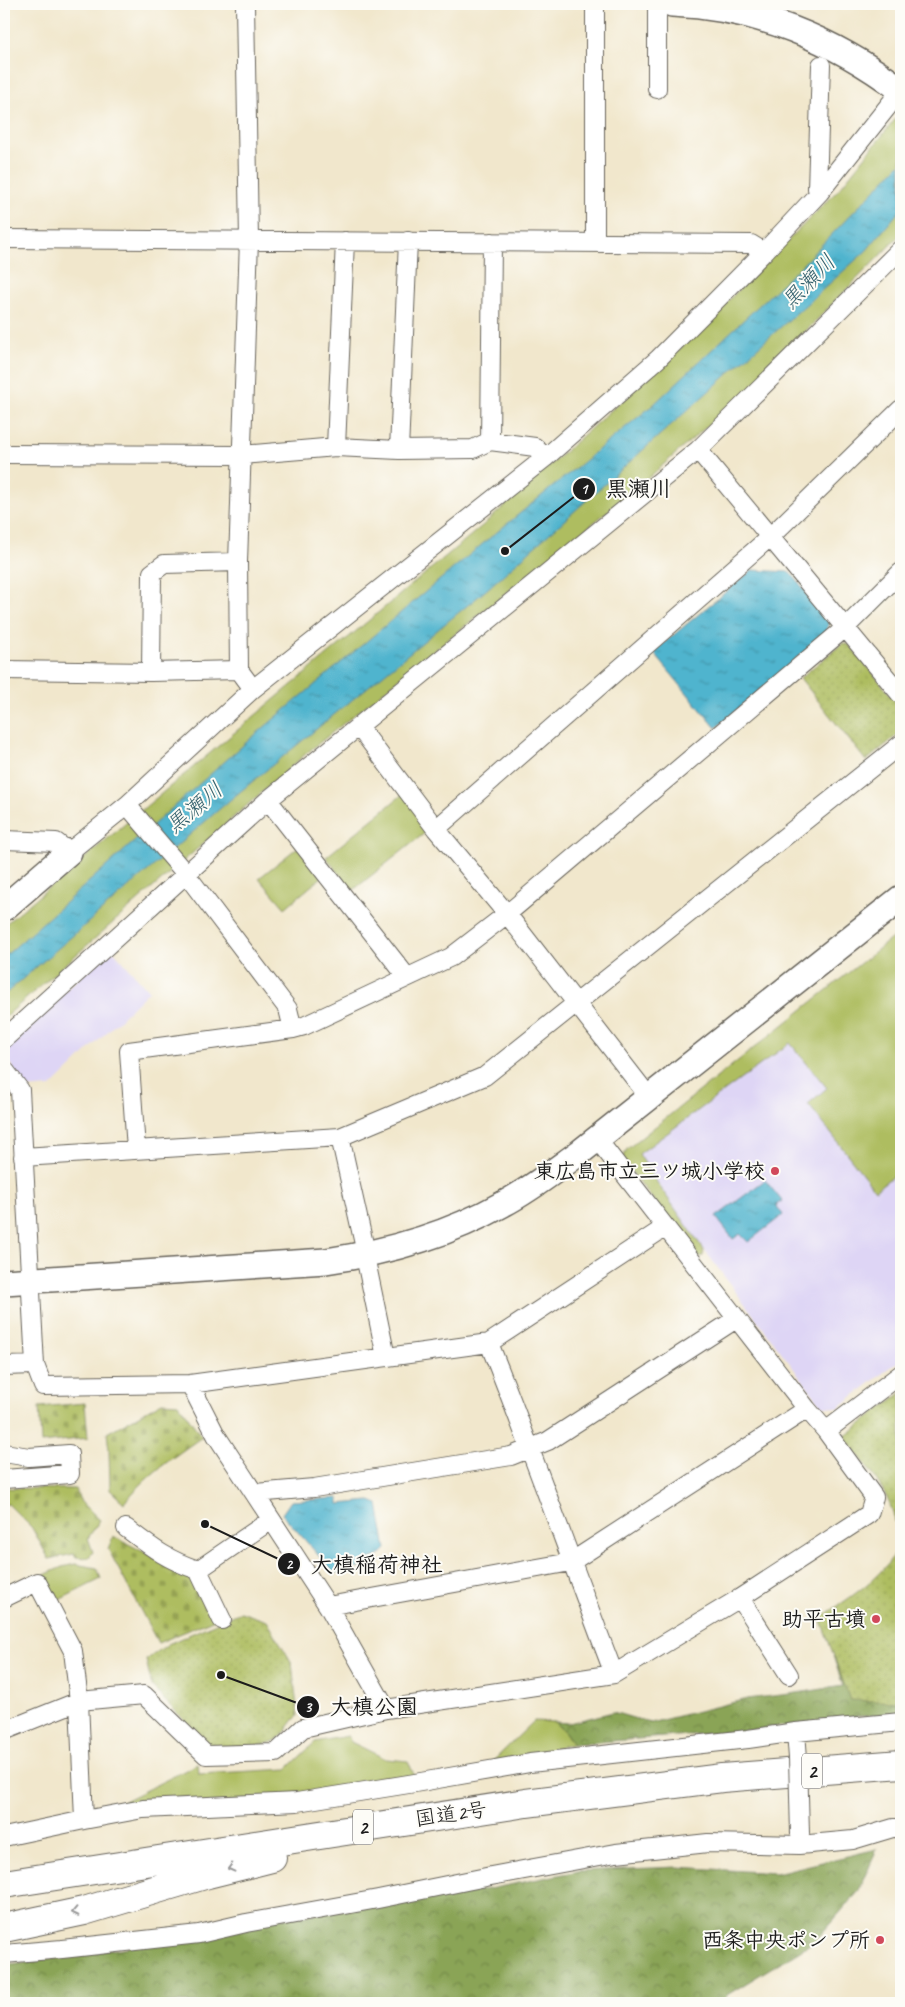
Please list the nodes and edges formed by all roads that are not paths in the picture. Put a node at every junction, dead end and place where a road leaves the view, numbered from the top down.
1 (245, 4) edge
2 (596, 4) edge
3 (657, 4) edge
4 (672, 4) edge
5 (821, 65) dead end
6 (657, 89) dead end
7 (901, 90) edge
8 (820, 192) junction
9 (4, 239) edge
10 (249, 240) junction
11 (345, 241) junction
12 (408, 241) junction
13 (492, 242) junction
14 (595, 242) junction
15 (901, 251) edge
16 (764, 252) junction
17 (901, 409) edge
18 (490, 441) junction
19 (336, 448) junction
20 (399, 450) junction
21 (698, 450) junction
22 (4, 454) edge
23 (241, 455) junction
24 (545, 458) junction
25 (770, 537) junction
26 (238, 562) junction
27 (901, 572) edge
28 (845, 628) junction
29 (4, 670) edge
30 (238, 670) junction
31 (151, 672) junction
32 (253, 689) junction
33 (901, 695) edge
34 (359, 728) junction
35 (901, 744) edge
36 (268, 800) junction
37 (129, 808) junction
38 (436, 829) junction
39 (4, 840) edge
40 (69, 852) junction
41 (184, 872) junction
42 (901, 898) edge
43 (4, 908) edge
44 (507, 914) junction
45 (407, 977) junction
46 (575, 1004) junction
47 (293, 1029) junction
48 (4, 1039) edge
49 (4, 1069) edge
50 (649, 1097) junction
51 (340, 1137) junction
52 (597, 1139) junction
53 (136, 1149) junction
54 (23, 1157) junction
55 (664, 1228) junction
56 (365, 1256) junction
57 (30, 1280) junction
58 (4, 1282) edge
59 (736, 1319) junction
60 (489, 1343) junction
61 (386, 1357) junction
62 (35, 1365) junction
63 (4, 1366) edge
64 (901, 1374) edge
65 (190, 1384) junction
66 (807, 1409) junction
67 (826, 1431) junction
68 (531, 1448) junction
69 (4, 1453) edge
70 (4, 1479) edge
71 (255, 1493) junction
72 (271, 1520) junction
73 (126, 1528) dead end
74 (571, 1562) junction
75 (198, 1570) junction
76 (4, 1598) edge
77 (740, 1598) junction
78 (328, 1606) junction
79 (222, 1620) dead end
80 (614, 1674) junction
81 (788, 1675) dead end
82 (79, 1701) junction
83 (386, 1709) junction
84 (901, 1722) edge
85 (4, 1731) edge
86 (796, 1732) junction
87 (901, 1758) edge
88 (901, 1764) edge
89 (901, 1775) edge
90 (722, 1778) junction
91 (431, 1817) junction
92 (84, 1820) junction
93 (901, 1828) edge
94 (4, 1837) edge
95 (799, 1840) junction
96 (4, 1864) edge
97 (4, 1884) edge
98 (4, 1928) edge
99 (4, 1954) edge

1 - 10 street
2 - 14 street
3 - 6 street
4 - 7 street
5 - 8 street
7 - 8 street
8 - 16 street
9 - 10 street
10 - 11 street
10 - 23 street
11 - 12 street
11 - 19 street
12 - 13 street
12 - 20 street
13 - 14 street
13 - 18 street
14 - 16 street
15 - 21 street
16 - 24 street
17 - 25 street
18 - 20 street
18 - 24 street
19 - 20 street
19 - 23 street
21 - 25 street
21 - 34 street
22 - 23 street
23 - 26 street
24 - 32 street
25 - 28 street
25 - 38 street
26 - 30 street
26 - 31 street
27 - 28 street
28 - 33 street
28 - 44 street
29 - 31 street
30 - 31 street
30 - 32 street
32 - 37 street
34 - 36 street
34 - 38 street
35 - 46 street
36 - 41 street
36 - 45 street
37 - 40 street
37 - 41 street
38 - 44 street
39 - 40 street
40 - 43 street
41 - 47 street
41 - 48 street
42 - 50 street
44 - 45 street
44 - 46 street
45 - 47 street
46 - 50 street
46 - 51 street
47 - 53 street
49 - 54 street
50 - 52 street
51 - 53 street
51 - 56 street
52 - 55 street
52 - 56 street
53 - 54 street
54 - 57 street
55 - 59 street
55 - 60 street
56 - 57 street
56 - 61 street
57 - 58 street
57 - 62 street
59 - 66 street
59 - 68 street
60 - 61 street
60 - 68 street
61 - 65 street
62 - 63 street
62 - 65 street
64 - 67 street
65 - 71 street
66 - 67 street
66 - 74 street
67 - 77 street
68 - 71 street
68 - 74 street
69 - 70 street
71 - 72 street
72 - 75 street
72 - 78 street
73 - 75 street
74 - 78 street
74 - 80 street
75 - 79 street
76 - 82 street
77 - 80 street
77 - 81 street
78 - 83 street
80 - 83 street
82 - 83 street
82 - 85 street
82 - 92 street
84 - 86 street
86 - 92 street
86 - 95 street, bridge
87 - 90 highway
88 - 90 highway, 国道2号 / 2
89 - 90 highway
90 - 91 highway, 国道2号 / 2
91 - 96 highway
91 - 97 highway, 国道2号 / 2
91 -> 98 highway
92 - 94 street
93 - 95 street
95 - 99 street

